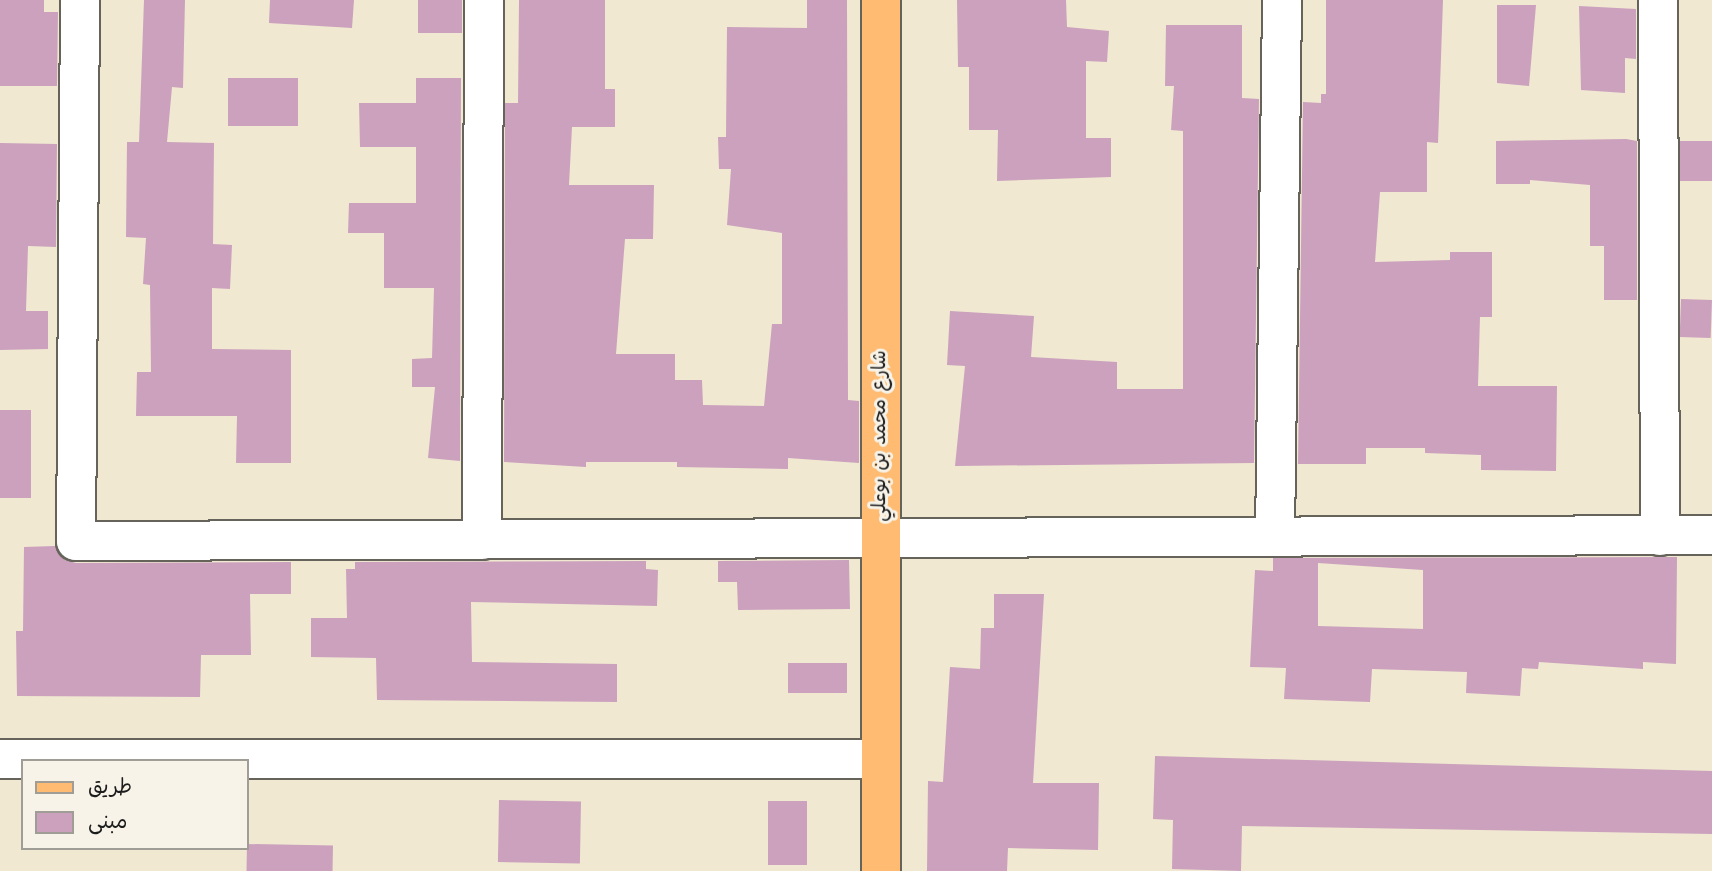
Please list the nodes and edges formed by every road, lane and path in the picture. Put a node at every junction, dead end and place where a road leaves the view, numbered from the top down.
1 (80, 0) edge
2 (484, 0) edge
3 (881, 0) edge
4 (1282, 0) edge
5 (1658, 0) edge
6 (1712, 535) edge
7 (1660, 536) junction
8 (1275, 537) junction
9 (482, 540) junction
10 (881, 540) junction
11 (0, 759) edge
12 (881, 759) junction
13 (881, 871) edge

1 - 9 street
2 - 9 street
3 - 10 main road, شارع محمد بن بوعلي
4 - 8 street
5 - 7 street
6 - 7 street
7 - 8 street
8 - 10 street
9 - 10 street
10 - 12 main road, شارع محمد بن بوعلي
11 - 12 street
12 - 13 main road, شارع محمد بن بوعلي

